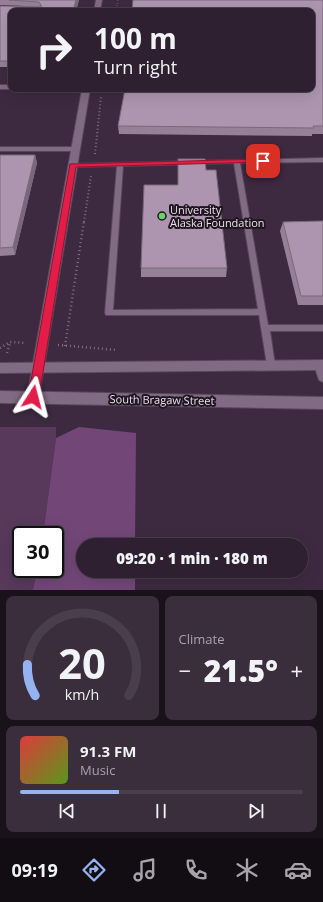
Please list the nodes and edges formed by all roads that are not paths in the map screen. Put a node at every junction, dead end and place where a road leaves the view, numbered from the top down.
1 (86, 92) edge
2 (0, 149) edge
3 (76, 149) junction
4 (323, 160) edge
5 (237, 161) junction
6 (120, 164) junction
7 (73, 165) junction
8 (262, 312) junction
9 (264, 328) junction
10 (323, 328) edge
11 (270, 365) junction
12 (0, 368) edge
13 (38, 368) junction
14 (322, 369) edge
15 (0, 397) edge
16 (33, 397) junction
17 (323, 403) edge

1 - 3 street
2 - 3 lane
3 - 7 street
4 - 5 lane
5 - 6 lane
5 - 8 lane
6 - 7 lane
6 - 8 lane
7 - 13 street
8 - 9 lane
9 - 10 lane
9 - 11 lane
11 - 13 street
11 - 14 street
12 - 13 street
13 - 16 street
15 - 16 street, South Bragaw Street
16 - 17 street, South Bragaw Street

